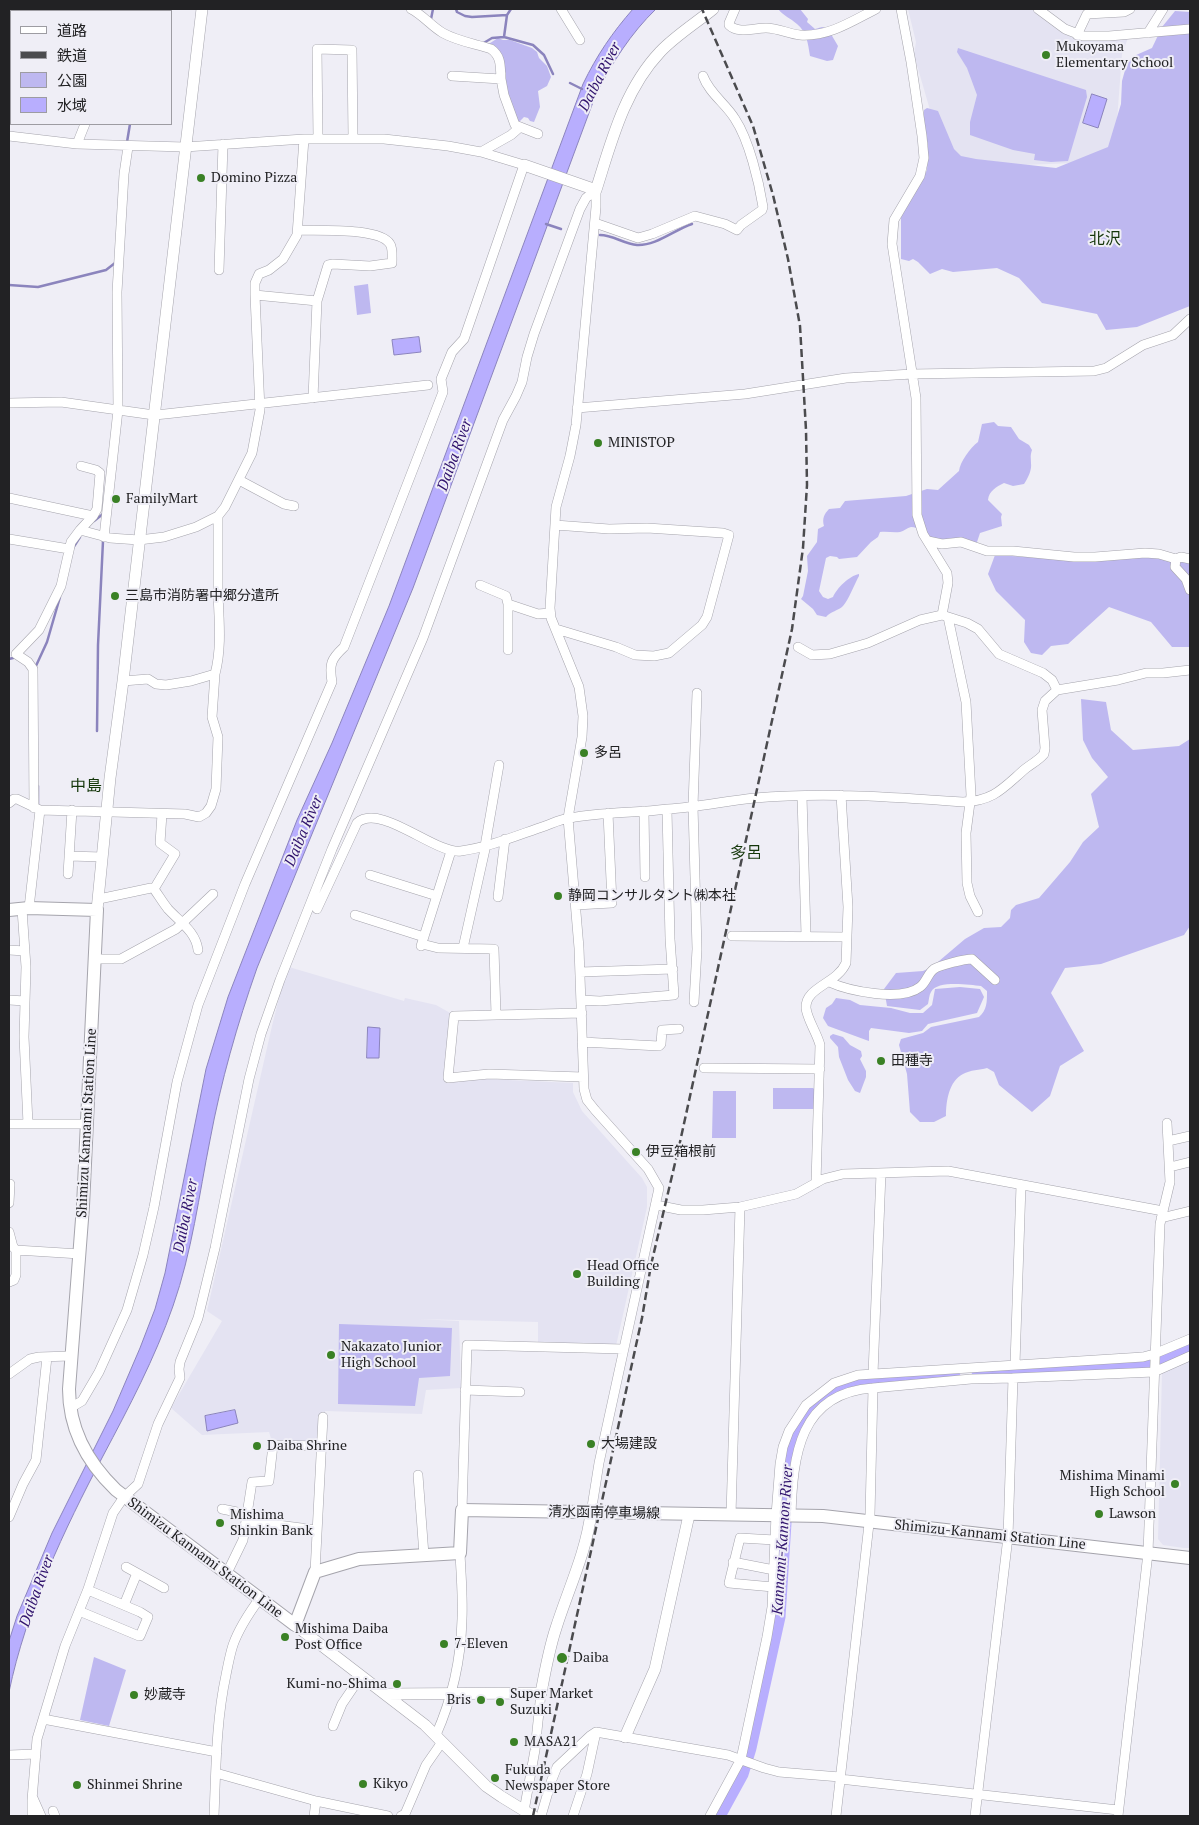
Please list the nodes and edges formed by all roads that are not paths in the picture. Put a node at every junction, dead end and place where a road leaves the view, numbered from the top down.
1 (202, 9) edge
2 (411, 9) edge
3 (561, 9) edge
4 (714, 9) edge
5 (735, 9) edge
6 (876, 9) edge
7 (901, 9) edge
8 (1038, 9) edge
9 (1130, 9) edge
10 (1163, 9) edge
11 (1190, 29) edge
12 (1148, 33) junction
13 (1077, 34) junction
14 (580, 40) dead end
15 (452, 76) dead end
16 (703, 76) dead end
17 (501, 79) junction
18 (85, 125) edge
19 (519, 128) junction
20 (538, 134) dead end
21 (9, 136) edge
22 (353, 138) junction
23 (304, 139) junction
24 (318, 139) junction
25 (78, 144) junction
26 (223, 144) junction
27 (128, 147) junction
28 (185, 148) junction
29 (481, 152) junction
30 (526, 166) junction
31 (591, 189) junction
32 (595, 223) junction
33 (298, 230) junction
34 (219, 270) dead end
35 (255, 295) junction
36 (317, 302) junction
37 (1190, 319) edge
38 (912, 374) junction
39 (428, 385) dead end
40 (313, 398) junction
41 (9, 402) edge
42 (260, 404) junction
43 (577, 408) junction
44 (118, 410) junction
45 (154, 415) junction
46 (81, 466) dead end
47 (238, 480) junction
48 (9, 498) edge
49 (294, 506) dead end
50 (100, 512) junction
51 (218, 516) junction
52 (555, 525) junction
53 (80, 530) junction
54 (104, 537) junction
55 (9, 539) edge
56 (139, 540) junction
57 (928, 541) junction
58 (69, 549) junction
59 (1176, 559) junction
60 (1190, 560) edge
61 (480, 585) dead end
62 (1190, 590) edge
63 (508, 604) junction
64 (550, 613) junction
65 (945, 616) junction
66 (556, 629) junction
67 (798, 647) dead end
68 (508, 650) dead end
69 (1190, 670) edge
70 (215, 674) junction
71 (123, 681) junction
72 (1057, 690) junction
73 (697, 693) dead end
74 (499, 765) dead end
75 (841, 795) junction
76 (802, 796) junction
77 (970, 802) junction
78 (9, 803) edge
79 (693, 806) junction
80 (37, 809) junction
81 (72, 810) junction
82 (106, 810) junction
83 (667, 810) junction
84 (644, 811) junction
85 (608, 813) junction
86 (162, 814) junction
87 (568, 818) junction
88 (505, 839) junction
89 (486, 845) junction
90 (332, 849) junction
91 (451, 852) junction
92 (342, 854) junction
93 (69, 856) junction
94 (102, 858) junction
95 (68, 874) dead end
96 (370, 875) dead end
97 (645, 877) dead end
98 (154, 889) junction
99 (212, 894) dead end
100 (437, 896) junction
101 (498, 898) dead end
102 (98, 905) junction
103 (576, 905) junction
104 (25, 908) junction
105 (316, 909) dead end
106 (9, 910) edge
107 (978, 912) dead end
108 (355, 915) dead end
109 (182, 923) junction
110 (806, 935) junction
111 (732, 936) dead end
112 (847, 937) junction
113 (422, 942) junction
114 (463, 948) junction
115 (9, 950) edge
116 (198, 950) dead end
117 (25, 951) junction
118 (96, 959) junction
119 (673, 969) junction
120 (580, 972) junction
121 (995, 980) dead end
122 (829, 982) junction
123 (9, 1000) edge
124 (581, 1000) junction
125 (25, 1001) junction
126 (694, 1002) dead end
127 (582, 1013) junction
128 (496, 1014) junction
129 (679, 1029) dead end
130 (582, 1042) junction
131 (704, 1068) dead end
132 (820, 1068) junction
133 (583, 1077) junction
134 (1166, 1122) dead end
135 (9, 1124) edge
136 (28, 1124) junction
137 (87, 1124) junction
138 (1190, 1136) edge
139 (1168, 1141) junction
140 (1190, 1162) edge
141 (1170, 1168) junction
142 (881, 1173) junction
143 (816, 1183) junction
144 (9, 1184) edge
145 (1021, 1185) junction
146 (9, 1203) edge
147 (656, 1205) junction
148 (740, 1206) junction
149 (1190, 1212) edge
150 (1162, 1214) junction
151 (9, 1232) edge
152 (16, 1250) junction
153 (80, 1254) junction
154 (9, 1282) edge
155 (1190, 1338) edge
156 (623, 1349) junction
157 (1154, 1354) junction
158 (70, 1356) junction
159 (1190, 1356) edge
160 (47, 1357) junction
161 (1015, 1364) junction
162 (1154, 1372) junction
163 (9, 1374) edge
164 (874, 1374) junction
165 (913, 1378) junction
166 (1013, 1378) junction
167 (896, 1379) junction
168 (873, 1388) junction
169 (464, 1390) junction
170 (520, 1392) dead end
171 (70, 1408) junction
172 (323, 1416) dead end
173 (323, 1446) junction
174 (790, 1452) junction
175 (418, 1475) dead end
176 (120, 1493) junction
177 (222, 1509) dead end
178 (462, 1510) junction
179 (591, 1512) junction
180 (689, 1515) junction
181 (731, 1515) junction
182 (784, 1515) junction
183 (9, 1517) edge
184 (247, 1517) junction
185 (868, 1522) junction
186 (317, 1530) junction
187 (1008, 1537) junction
188 (776, 1540) junction
189 (1148, 1552) junction
190 (460, 1553) junction
191 (424, 1555) junction
192 (1190, 1558) edge
193 (734, 1562) junction
194 (126, 1567) dead end
195 (774, 1570) junction
196 (315, 1572) junction
197 (138, 1573) junction
198 (227, 1573) junction
199 (774, 1587) junction
200 (164, 1588) dead end
201 (88, 1590) junction
202 (260, 1598) junction
203 (124, 1605) junction
204 (78, 1611) junction
205 (294, 1625) junction
206 (361, 1676) junction
207 (541, 1692) junction
208 (451, 1693) junction
209 (385, 1694) junction
210 (43, 1719) junction
211 (333, 1726) dead end
212 (596, 1732) junction
213 (625, 1737) junction
214 (439, 1739) junction
215 (217, 1752) junction
216 (33, 1754) junction
217 (9, 1755) edge
218 (741, 1759) junction
219 (216, 1773) junction
220 (840, 1778) junction
221 (978, 1794) junction
222 (32, 1796) junction
223 (316, 1801) junction
224 (528, 1813) edge
225 (1118, 1813) edge
226 (406, 1815) edge
227 (32, 1816) edge
228 (41, 1816) edge
229 (214, 1816) edge
230 (314, 1816) edge
231 (388, 1816) edge
232 (541, 1816) edge
233 (573, 1816) edge
234 (710, 1816) edge
235 (836, 1816) edge
236 (975, 1816) edge

1 - 28 street
2 - 17 street
3 - 14 street
4 - 31 street
5 - 6 street
7 - 38 street
8 - 13 street
9 - 13 street
10 - 12 street
11 - 12 street
12 - 13 street
15 - 17 street
16 - 32 street
17 - 19 street
18 - 25 street
19 - 20 street
19 - 29 street
21 - 25 street
22 - 24 street
22 - 24 street
22 - 29 street
23 - 24 street
23 - 26 street
23 - 33 street
25 - 27 street
26 - 28 street
26 - 34 street
27 - 28 street
27 - 44 street
28 - 45 street
29 - 30 street
30 - 31 street
30 - 171 street
31 - 32 street
31 - 90 street
32 - 43 street
33 - 35 street
33 - 36 street
35 - 36 street
35 - 42 street
36 - 40 street
37 - 38 street
38 - 43 street
38 - 57 street
39 - 40 street
40 - 42 street
41 - 44 street
42 - 45 street
42 - 47 street
43 - 52 street
44 - 45 street
44 - 50 street
45 - 56 street
46 - 50 street
47 - 49 street
47 - 51 street
48 - 50 street
50 - 53 street
50 - 54 street
51 - 56 street
51 - 70 street
52 - 64 street
52 - 66 street
53 - 54 street
53 - 58 street
54 - 56 street
55 - 58 street
56 - 71 street
57 - 59 street
57 - 65 street
58 - 80 street
59 - 60 street
59 - 62 street
61 - 63 street
63 - 64 street
63 - 68 street
64 - 66 street
65 - 67 street
65 - 72 street
65 - 77 street
66 - 87 street
69 - 72 street
70 - 71 street
70 - 86 street
71 - 82 street
72 - 77 street
73 - 79 street
74 - 89 street
75 - 76 street
75 - 77 street
75 - 112 street
76 - 79 street
76 - 110 street
77 - 107 street
78 - 80 street
79 - 83 street
79 - 126 street
80 - 81 street
80 - 104 street
81 - 82 street
81 - 93 street
82 - 86 street
82 - 94 street
83 - 84 street
83 - 119 street
84 - 85 street
84 - 97 street
85 - 87 street
85 - 103 street
86 - 98 street
87 - 88 street
87 - 103 street
88 - 89 street
88 - 101 street
89 - 91 street
89 - 114 street
90 - 92 street
90 - 176 street
91 - 92 street
91 - 100 street
92 - 105 street
93 - 94 street
93 - 95 street
94 - 102 street
96 - 100 street
98 - 102 street
98 - 109 street
99 - 109 street
100 - 113 street
102 - 104 main road
102 - 118 main road, Shimizu Kannami Station Line
103 - 120 street
104 - 106 main road
104 - 117 street
108 - 113 street
109 - 116 street
109 - 118 street
110 - 111 street
110 - 112 street
112 - 122 street
113 - 114 street
114 - 128 street
115 - 117 street
117 - 125 street
118 - 137 main road, Shimizu Kannami Station Line
119 - 120 street
119 - 124 street
120 - 124 street
121 - 122 street
122 - 132 street
123 - 125 street
124 - 127 street
125 - 136 street
127 - 128 street
127 - 130 street
128 - 133 street
129 - 130 street
130 - 133 street
131 - 132 street
132 - 143 street
133 - 147 street
134 - 139 street
135 - 136 street
136 - 137 street
137 - 153 main road, Shimizu Kannami Station Line
138 - 139 street
139 - 141 street
140 - 141 street
141 - 150 street
142 - 143 street
142 - 145 street
142 - 164 street
143 - 148 street
144 - 146 street
145 - 150 street
145 - 161 street
147 - 148 street
147 - 156 street
148 - 181 street
149 - 150 street
150 - 157 street
151 - 152 street
152 - 153 street
152 - 154 street
153 - 158 main road, Shimizu Kannami Station Line
155 - 157 street
156 - 169 street
156 - 179 street
157 - 161 street
157 - 162 street
158 - 160 street
158 - 171 main road, Shimizu Kannami Station Line
159 - 162 street
160 - 163 street
160 - 183 street
161 - 165 street
162 - 166 street
162 - 189 street
164 - 167 street
164 - 174 street
165 - 166 street
165 - 167 street
165 - 167 street
166 - 187 street
167 - 168 street
168 - 174 street
168 - 185 street
169 - 170 street
169 - 178 street
171 - 176 main road, Shimizu Kannami Station Line
172 - 173 street
173 - 184 street
173 - 186 street
174 - 182 street
174 - 182 street
175 - 191 street
176 - 198 main road, Shimizu Kannami Station Line
176 - 201 street
177 - 184 street
178 - 179 main road, 清水函南停車場線
178 - 190 main road
179 - 180 main road, 清水函南停車場線
179 - 207 street
180 - 181 main road, 清水函南停車場線
180 - 213 street
181 - 182 main road, 清水函南停車場線
182 - 185 main road, Shimizu-Kannami Station Line
182 - 188 street
184 - 186 street
184 - 198 street
185 - 187 main road, Shimizu-Kannami Station Line
185 - 220 street
186 - 196 street
187 - 189 main road, Shimizu-Kannami Station Line
187 - 221 street
188 - 193 street
188 - 195 street
189 - 192 main road, Shimizu-Kannami Station Line
189 - 225 street
190 - 191 main road
190 - 208 street
191 - 196 main road
193 - 195 street
193 - 199 street
194 - 197 street
195 - 199 street
196 - 205 main road
197 - 200 street
197 - 203 street
198 - 202 main road, Shimizu Kannami Station Line
199 - 218 street
201 - 203 street
201 - 204 street
202 - 205 main road, Shimizu Kannami Station Line
202 - 215 street
203 - 204 street
204 - 210 street
205 - 206 street
206 - 209 street
206 - 211 street
207 - 208 street
207 - 224 street
208 - 209 street
208 - 214 street
209 - 214 street
210 - 215 street
210 - 216 street
212 - 213 street
212 - 232 street
212 - 233 street
213 - 218 street
214 - 224 street
214 - 226 street
215 - 219 street
216 - 217 street
216 - 222 street
218 - 220 street
218 - 234 street
219 - 223 street
219 - 229 street
220 - 221 street
220 - 235 street
221 - 225 street
221 - 236 street
222 - 227 street
222 - 228 street
223 - 230 street
223 - 231 street

